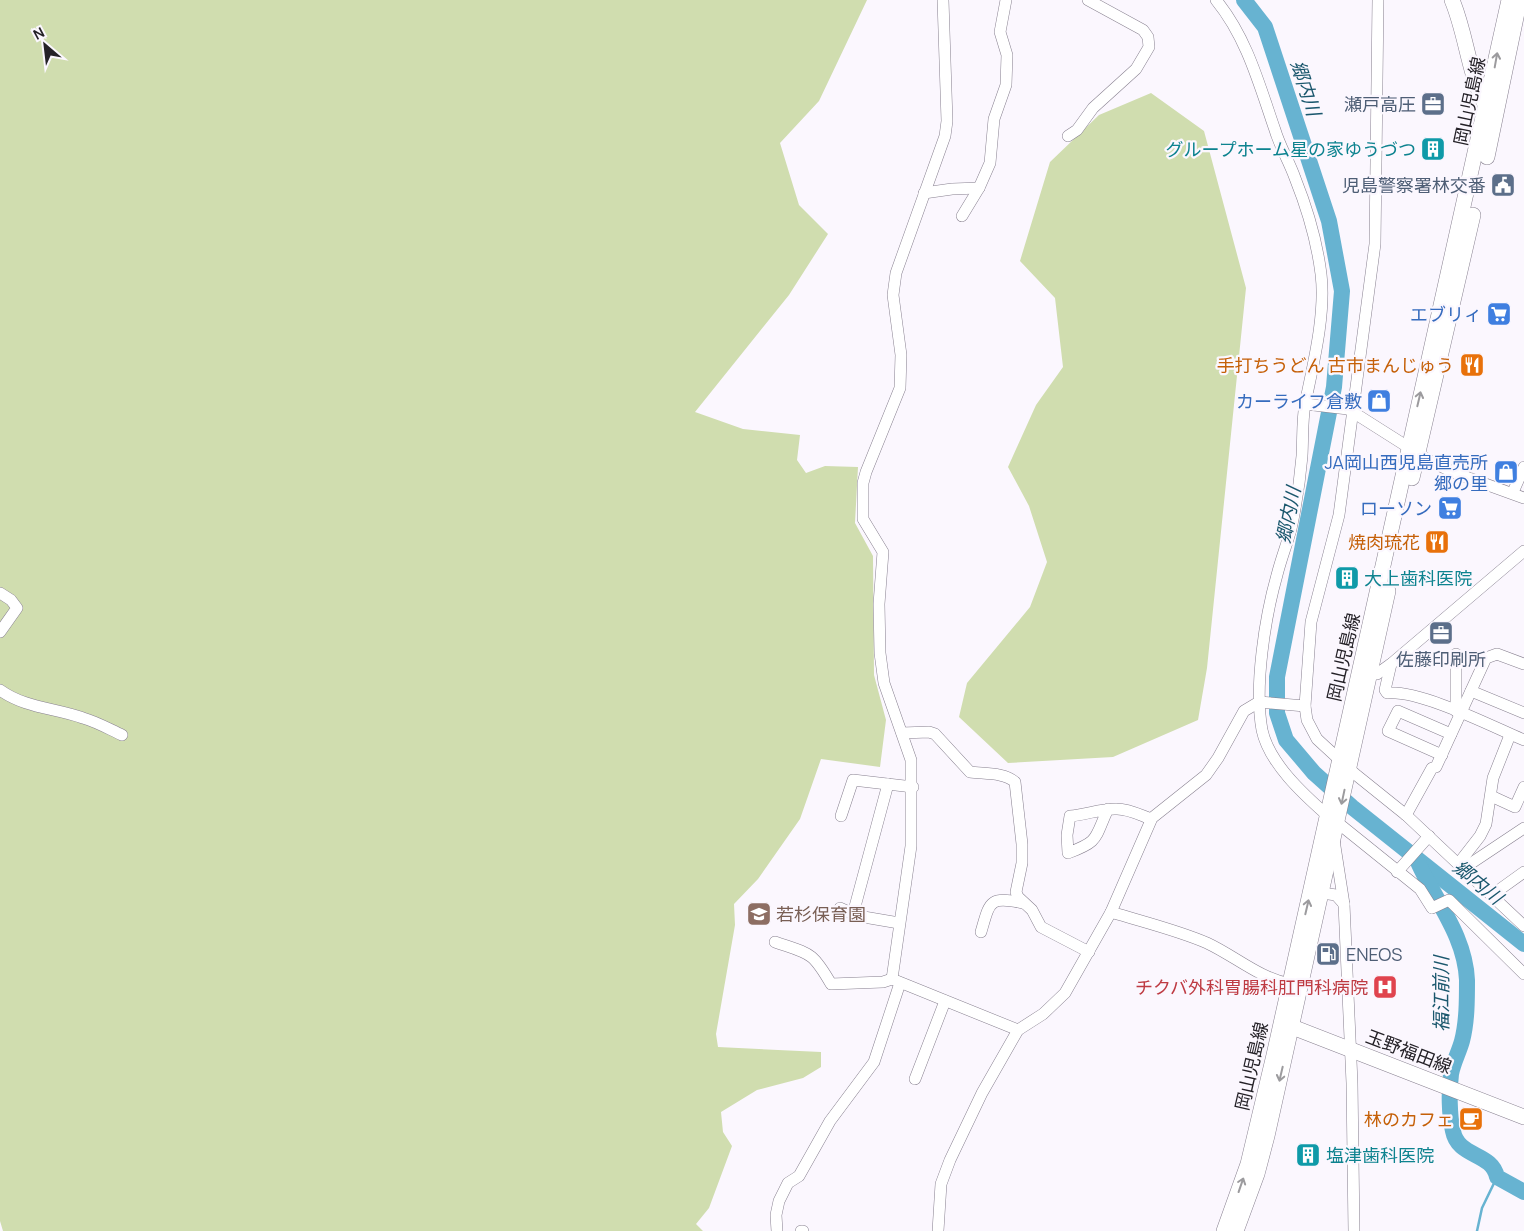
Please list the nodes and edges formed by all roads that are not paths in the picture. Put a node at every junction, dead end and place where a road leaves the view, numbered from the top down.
1 (943, 0) edge
2 (1006, 0) edge
3 (1088, 0) edge
4 (1216, 0) edge
5 (1378, 0) edge
6 (1452, 0) edge
7 (1510, 0) edge
8 (1519, 0) edge
9 (1492, 109) junction
10 (1068, 136) dead end
11 (979, 188) junction
12 (924, 194) junction
13 (962, 216) dead end
14 (1307, 404) junction
15 (1350, 411) junction
16 (1413, 450) junction
17 (1524, 467) edge
18 (1513, 492) junction
19 (1524, 498) edge
20 (1524, 551) edge
21 (0, 593) edge
22 (1377, 615) junction
23 (0, 632) edge
24 (1456, 654) dead end
25 (1391, 664) junction
26 (1524, 664) edge
27 (1370, 674) junction
28 (0, 690) edge
29 (1471, 692) junction
30 (1260, 703) junction
31 (1305, 706) junction
32 (1459, 712) junction
33 (1524, 713) edge
34 (902, 733) junction
35 (1451, 734) junction
36 (122, 735) dead end
37 (1510, 735) junction
38 (1524, 740) edge
39 (1442, 755) junction
40 (1343, 767) junction
41 (888, 784) junction
42 (912, 787) junction
43 (1524, 787) edge
44 (1491, 796) junction
45 (1108, 810) dead end
46 (1406, 815) junction
47 (841, 816) dead end
48 (1333, 817) junction
49 (1151, 819) junction
50 (1524, 828) edge
51 (1427, 838) junction
52 (1334, 840) junction
53 (1464, 865) junction
54 (1398, 871) junction
55 (1524, 872) edge
56 (1322, 893) junction
57 (1494, 893) junction
58 (1024, 903) junction
59 (1344, 904) junction
60 (840, 908) dead end
61 (1112, 912) junction
62 (852, 914) junction
63 (1524, 922) edge
64 (899, 923) junction
65 (981, 932) dead end
66 (775, 942) dead end
67 (1089, 952) junction
68 (1302, 954) junction
69 (1524, 974) edge
70 (896, 981) junction
71 (1290, 984) junction
72 (945, 1001) junction
73 (1286, 1025) junction
74 (1018, 1030) junction
75 (1350, 1049) junction
76 (915, 1079) dead end
77 (1524, 1117) edge
78 (777, 1231) edge
79 (938, 1231) edge
80 (1224, 1231) edge
81 (1236, 1231) edge
82 (1354, 1231) edge

1 - 12 street
2 - 11 street
3 - 10 street
4 - 14 street
5 - 15 street
6 - 9 main road
9 -> 7 main road, 岡山児島線
8 - 9 main road, 岡山児島線
9 - 16 main road, 岡山児島線
11 - 12 street
11 - 13 street
12 - 34 street
14 - 15 street
14 - 30 street
15 - 16 street
15 - 31 street
16 - 18 street
16 - 22 main road, 岡山児島線
17 - 18 street
18 - 19 street
20 - 25 street
21 - 23 street
22 - 27 main road, 岡山児島線
22 - 40 main road, 岡山児島線
24 - 32 street
25 - 27 street
25 - 32 street
26 - 29 street
27 - 40 main road, 岡山児島線
28 - 36 street
29 - 32 street
29 - 33 street
30 - 31 street
30 - 48 street
30 - 49 street
31 - 40 street
32 - 35 street
32 - 37 street
34 - 42 street
34 - 58 street
35 - 39 street
35 - 39 street
37 - 38 street
37 - 44 street
39 - 46 street
40 - 46 street
40 - 48 main road, 岡山児島線
41 - 42 street
41 - 47 street
41 - 62 street
42 - 64 street
43 - 44 street
44 - 53 street
45 - 49 street
46 - 51 street
48 - 52 main road, 岡山児島線
48 - 54 street
68 -> 48 main road, 岡山児島線
49 - 61 street
50 - 53 street
51 - 53 street
51 - 54 street
52 - 56 main road, 岡山児島線
52 - 59 street
53 - 57 street
54 - 69 street
55 - 57 street
56 - 59 street
56 - 68 main road, 岡山児島線
57 - 63 street
58 - 65 street
58 - 67 street
59 - 75 street
60 - 62 street
61 - 67 street
61 - 71 street
62 - 64 street
64 - 70 street
66 - 70 street
67 - 74 street
68 - 71 main road, 岡山児島線
68 - 73 main road, 岡山児島線
70 - 72 street
70 - 78 street
71 - 73 main road, 岡山児島線
72 - 74 street
72 - 76 street
73 - 75 main road, 玉野福田線
80 -> 73 main road, 岡山児島線
73 -> 81 main road, 岡山児島線
74 - 79 street
75 - 77 main road, 玉野福田線
75 - 82 street

